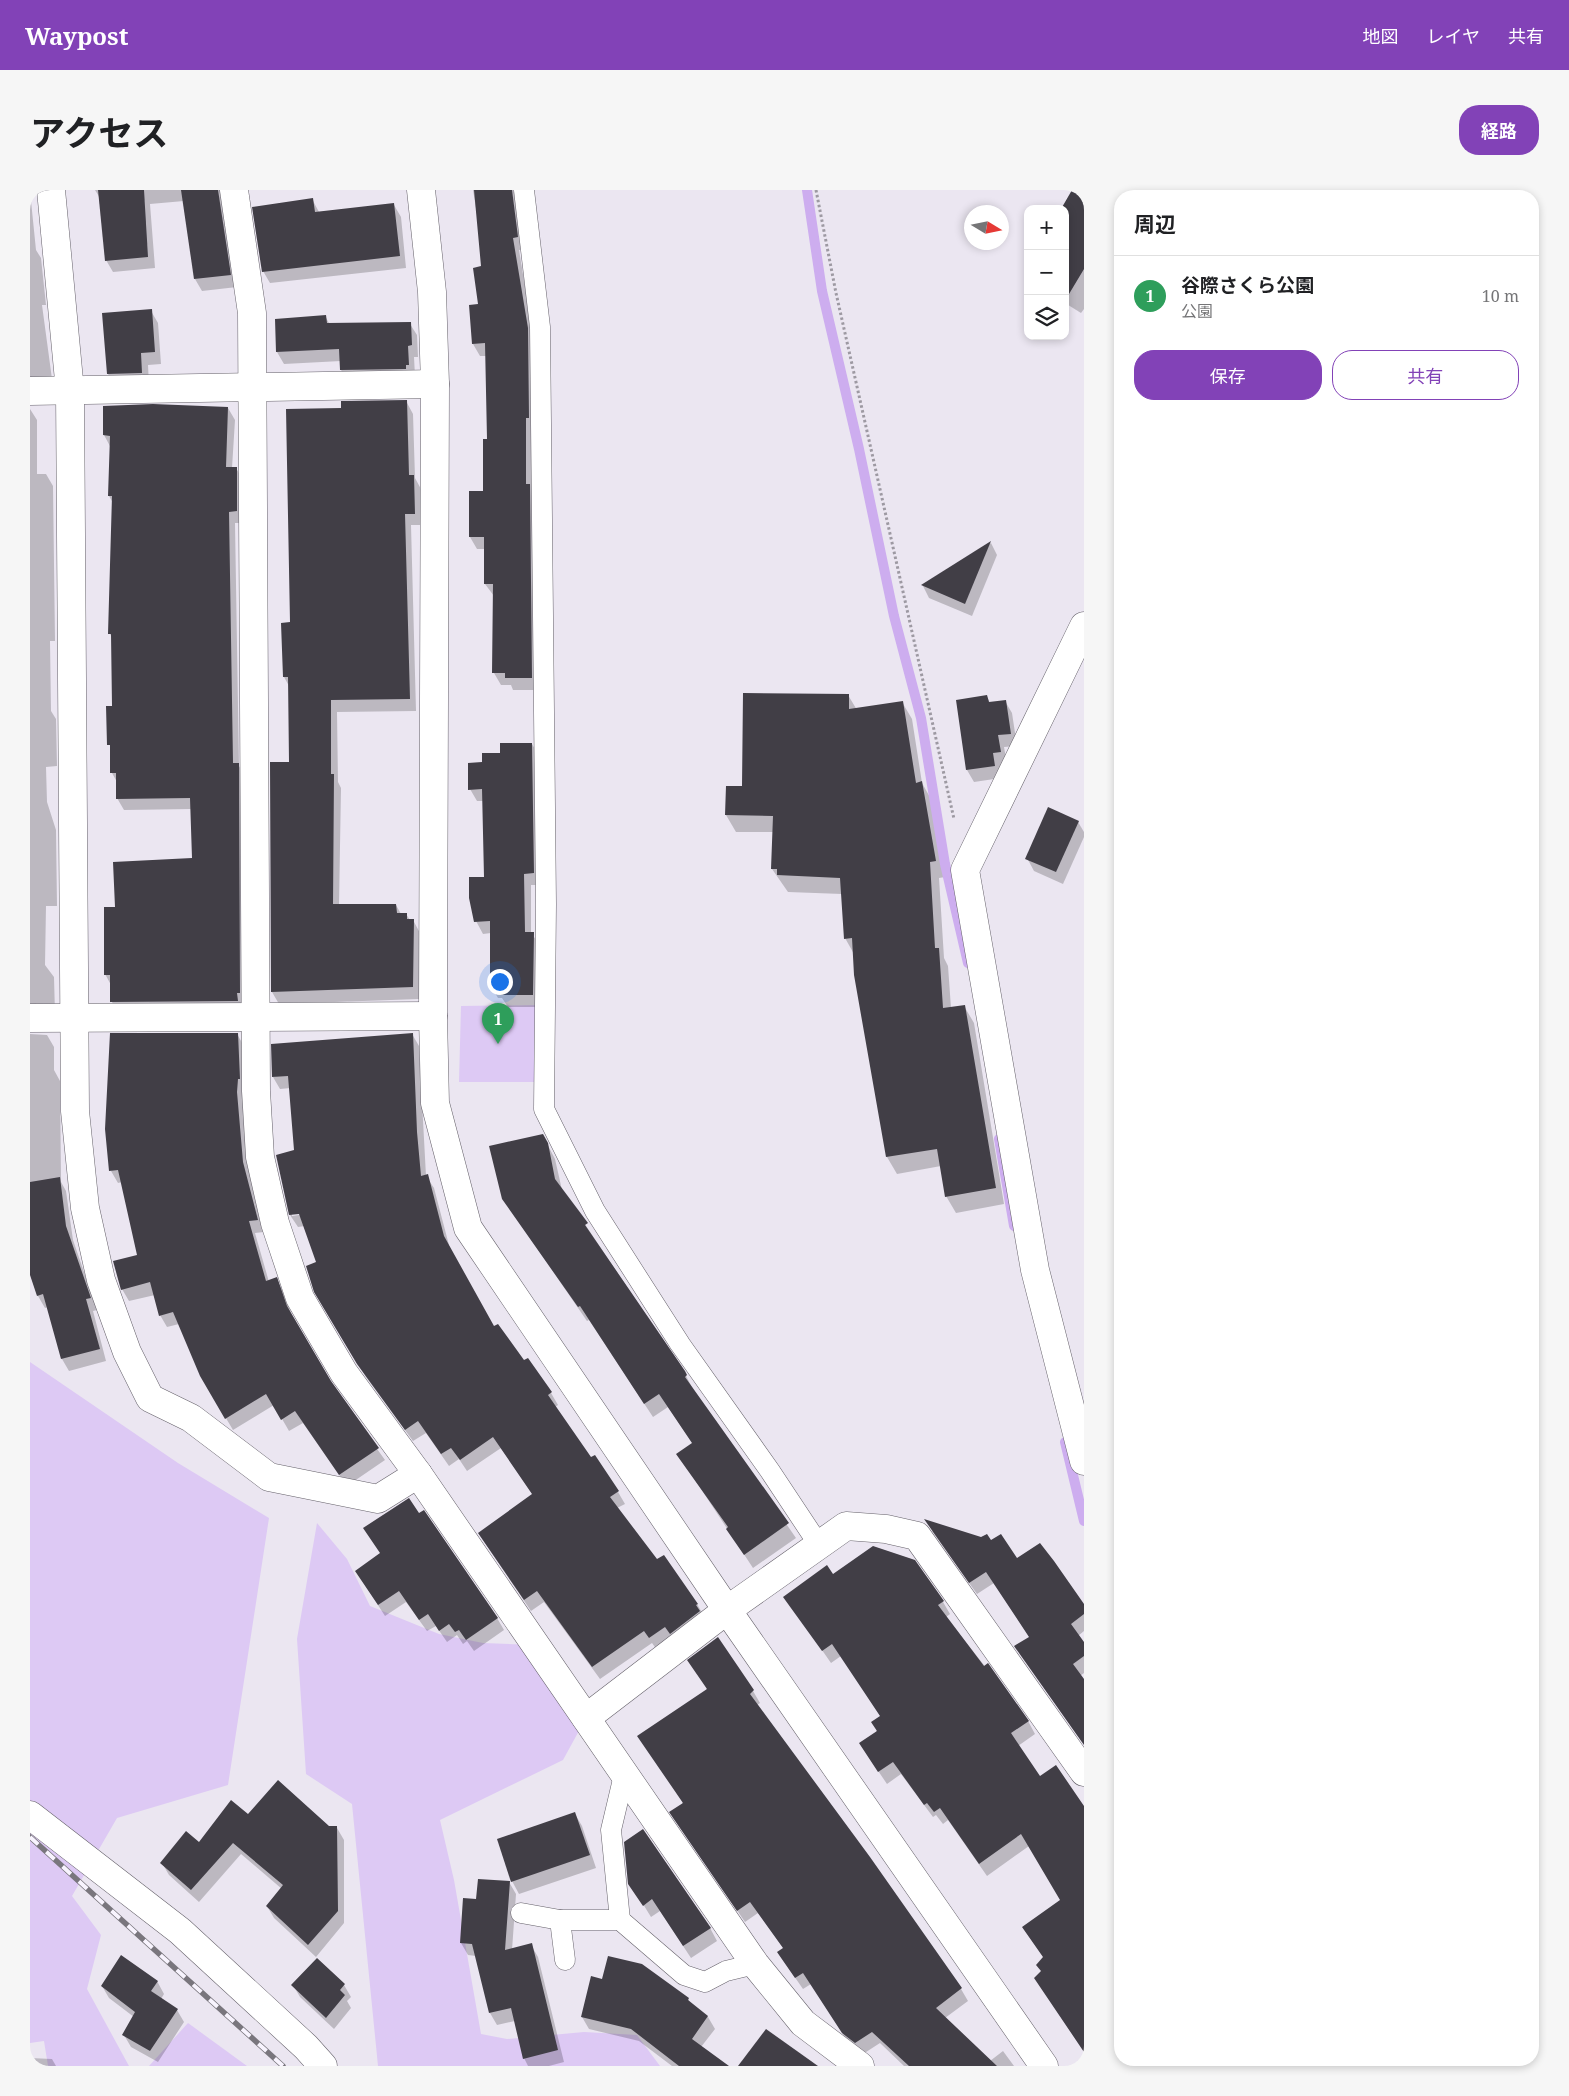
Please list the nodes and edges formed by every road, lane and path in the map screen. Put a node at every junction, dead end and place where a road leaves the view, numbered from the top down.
1 (51, 190) edge
2 (234, 190) edge
3 (421, 190) edge
4 (524, 190) edge
5 (816, 190) edge
6 (435, 384) junction
7 (252, 387) junction
8 (30, 391) edge
9 (70, 391) junction
10 (1084, 626) edge
11 (954, 822) dead end
12 (433, 1016) junction
13 (30, 1018) edge
14 (75, 1018) junction
15 (255, 1018) junction
16 (1084, 1461) edge
17 (418, 1474) junction
18 (819, 1545) junction
19 (727, 1610) junction
20 (586, 1718) junction
21 (1084, 1772) edge
22 (624, 1775) junction
23 (30, 1815) edge
24 (521, 1912) dead end
25 (560, 1920) junction
26 (620, 1920) junction
27 (565, 1960) dead end
28 (755, 1964) junction
29 (322, 2066) edge
30 (860, 2066) edge
31 (1044, 2066) edge

1 - 9 street
2 - 7 street
3 - 6 street
4 - 18 lane
5 - 11 path
6 - 7 street
6 - 12 street
7 - 9 street
7 - 15 street
8 - 9 street
9 - 14 street
10 - 16 street
12 - 15 street
12 - 19 street
13 - 14 street
14 - 15 street
14 - 17 street
15 - 17 street
17 - 20 street
18 - 19 street
18 - 21 street
19 - 20 street
19 - 31 street
20 - 22 street
22 - 26 lane
22 - 28 street
23 - 29 street
24 - 25 lane
25 - 26 lane
25 - 27 lane
26 - 28 lane
28 - 30 street

